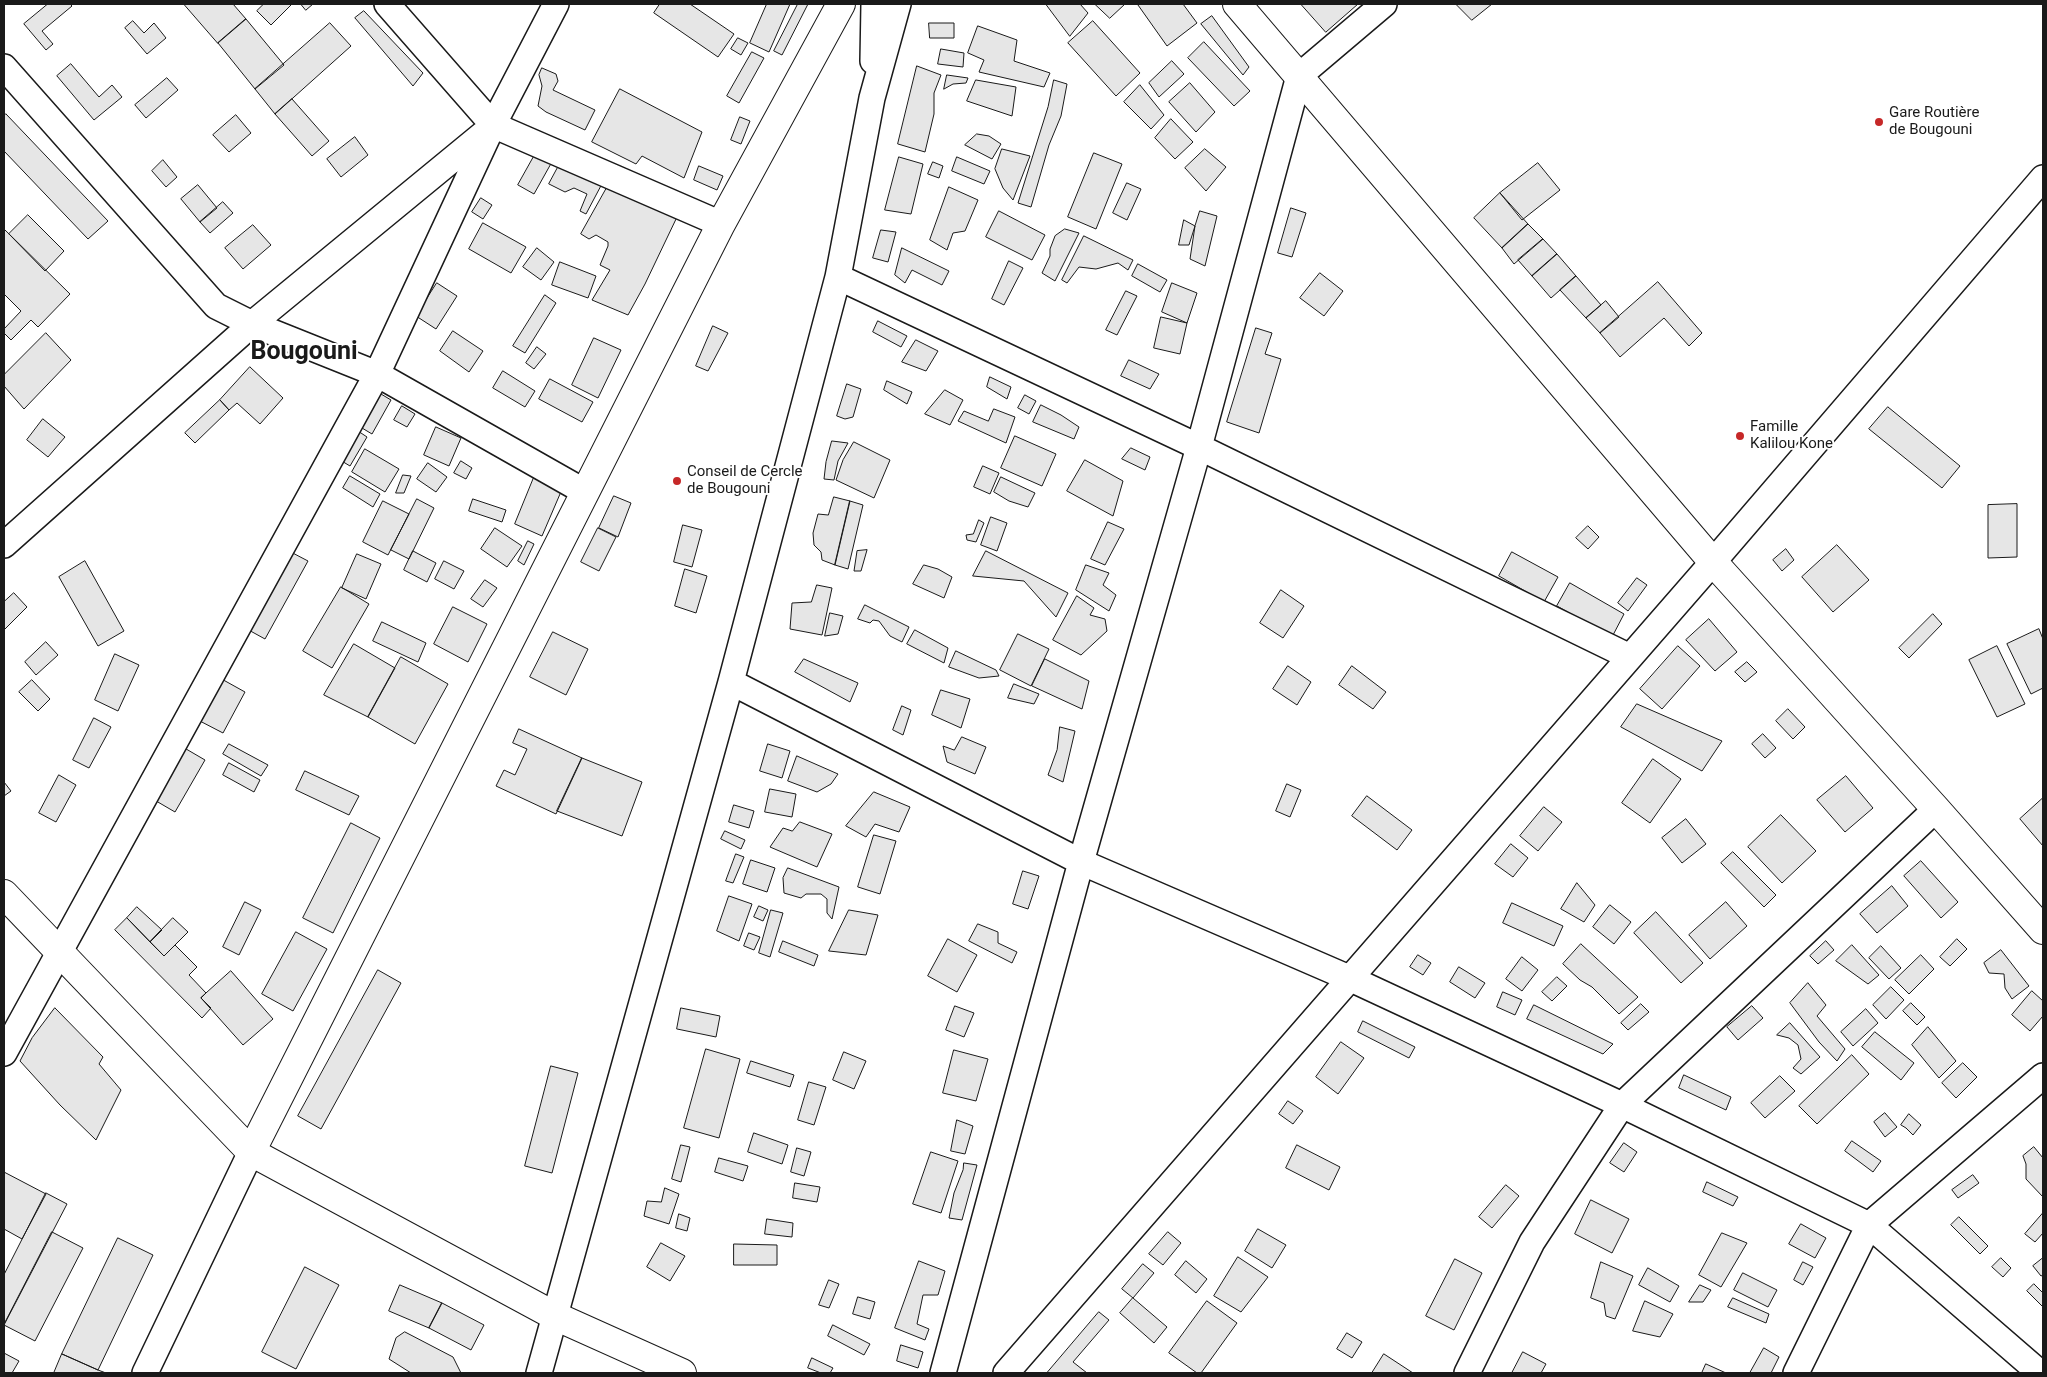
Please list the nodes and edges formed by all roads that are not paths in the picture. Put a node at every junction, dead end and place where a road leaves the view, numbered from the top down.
1 (387, 4) edge
2 (556, 4) edge
3 (841, 4) edge
4 (874, 4) edge
5 (898, 4) edge
6 (1237, 4) edge
7 (1384, 4) edge
8 (4, 67) edge
9 (1299, 76) junction
10 (872, 98) junction
11 (494, 125) junction
12 (2043, 178) edge
13 (721, 224) junction
14 (838, 277) junction
15 (252, 324) junction
16 (377, 374) junction
17 (1199, 447) junction
18 (585, 492) junction
19 (4, 545) edge
20 (1713, 562) junction
21 (1630, 657) junction
22 (731, 682) junction
23 (1936, 808) junction
24 (1081, 862) junction
25 (4, 894) edge
26 (2043, 930) edge
27 (59, 952) junction
28 (1348, 978) junction
29 (4, 1053) edge
30 (2043, 1076) edge
31 (1622, 1106) junction
32 (250, 1152) junction
33 (1869, 1225) junction
34 (555, 1316) junction
35 (145, 1373) edge
36 (539, 1373) edge
37 (682, 1373) edge
38 (943, 1373) edge
39 (1006, 1373) edge
40 (1467, 1373) edge
41 (1796, 1373) edge
42 (2040, 1373) edge

1 - 11 street
2 - 11 street
3 - 13 street
4 - 10 street
5 - 10 street
6 - 9 street
7 - 9 street
8 - 15 street
9 - 17 street
9 - 20 street
10 - 14 street
11 - 13 street
11 - 15 street
11 - 16 street
12 - 20 street
13 - 18 street
14 - 17 street
14 - 22 street
15 - 16 street
15 - 19 street
16 - 18 street
16 - 27 street
17 - 21 street
17 - 24 street
18 - 32 street
20 - 21 street
20 - 23 street
21 - 28 street
22 - 24 street
22 - 34 street
23 - 26 street
23 - 31 street
24 - 28 street
24 - 38 street
25 - 27 street
27 - 29 street
27 - 32 street
28 - 31 street
28 - 39 street
30 - 33 street
31 - 33 street
31 - 40 street
32 - 34 street
32 - 35 street
33 - 41 street
33 - 42 street
34 - 36 street
34 - 37 street

